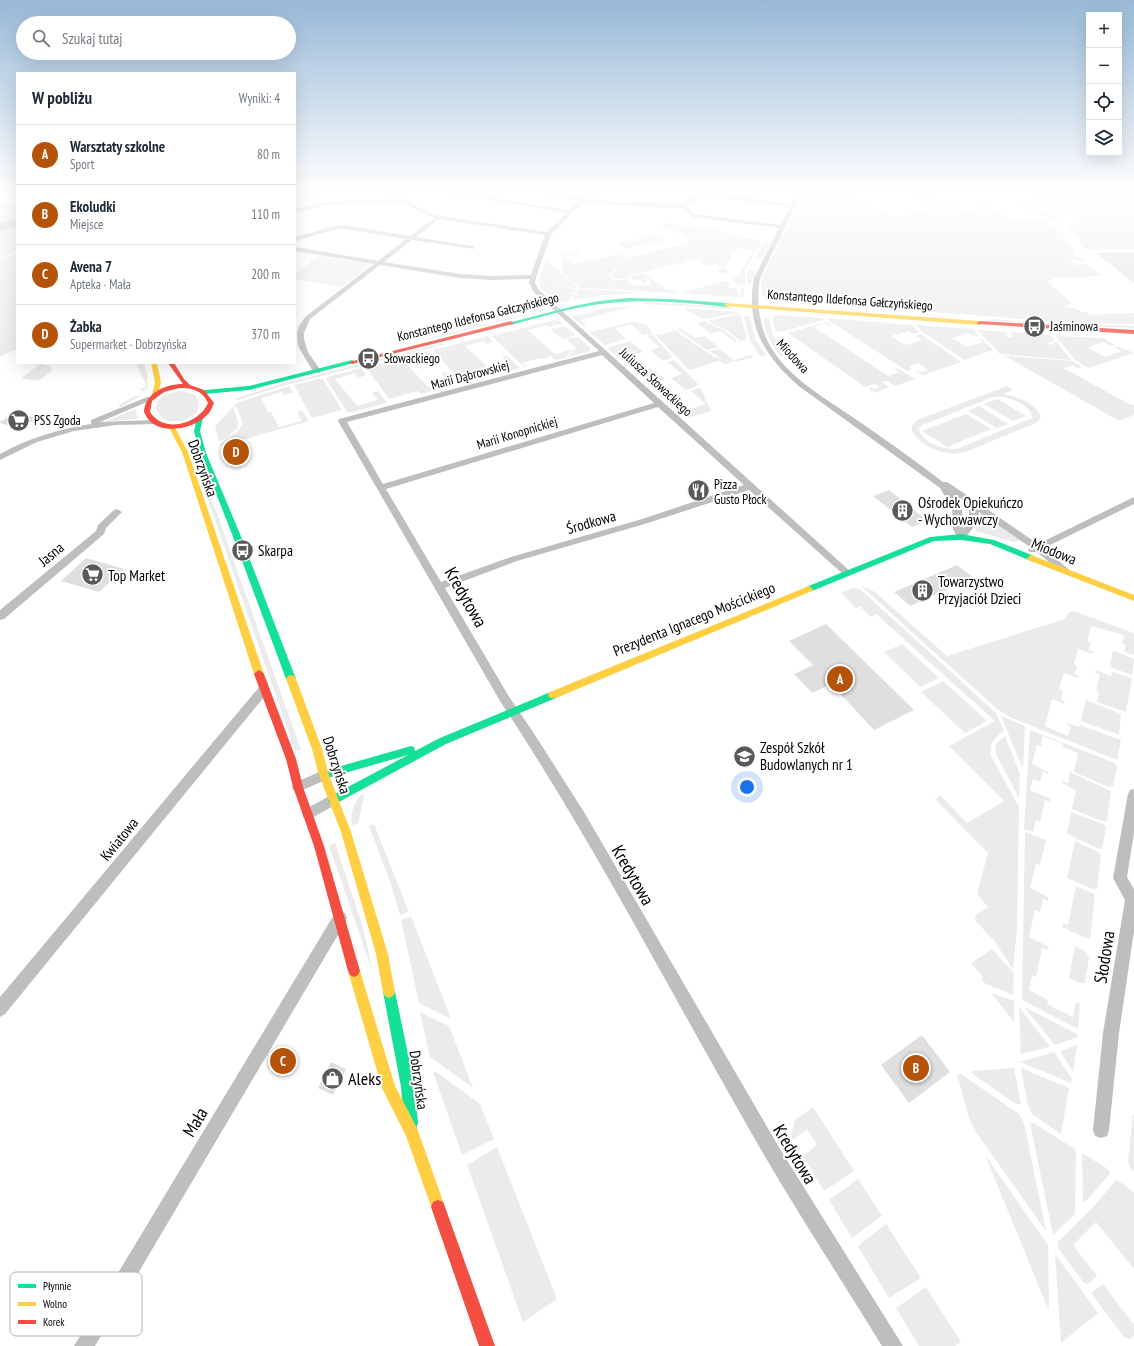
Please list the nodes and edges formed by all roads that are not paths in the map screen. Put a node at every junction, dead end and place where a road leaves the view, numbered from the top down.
1 (324, 254) edge
2 (391, 254) edge
3 (541, 254) edge
4 (769, 254) edge
5 (380, 263) junction
6 (533, 278) junction
7 (756, 306) junction
8 (558, 311) junction
9 (1134, 331) edge
10 (604, 352) junction
11 (154, 364) edge
12 (173, 364) edge
13 (317, 371) junction
14 (188, 386) junction
15 (249, 388) junction
16 (205, 392) junction
17 (153, 397) junction
18 (659, 404) junction
19 (211, 407) junction
20 (200, 418) junction
21 (342, 421) joint
22 (154, 422) junction
23 (171, 426) junction
24 (75, 430) junction
25 (0, 457) edge
26 (925, 472) junction
27 (751, 486) junction
28 (382, 487) junction
29 (1134, 500) edge
30 (973, 502) junction
31 (117, 512) dead end
32 (960, 537) junction
33 (1038, 548) junction
34 (1023, 554) junction
35 (1064, 570) junction
36 (847, 573) junction
37 (439, 586) junction
38 (1134, 598) edge
39 (0, 616) edge
40 (264, 689) junction
41 (512, 712) junction
42 (443, 741) junction
43 (324, 775) junction
44 (298, 787) junction
45 (1134, 794) edge
46 (333, 800) junction
47 (308, 814) junction
48 (340, 918) junction
49 (0, 1009) edge
50 (1101, 1130) dead end
51 (412, 1133) junction
52 (128, 1272) edge
53 (90, 1336) edge
54 (84, 1346) edge
55 (486, 1346) edge
56 (893, 1346) edge

1 - 5 street
2 - 5 street
3 - 6 street
4 - 7 street, Miodowa
5 - 6 street
5 - 13 street
6 - 8 street, Juliusza Słowackiego
7 - 8 street, Konstantego Ildefonsa Gałczyńskiego
7 - 9 street, Konstantego Ildefonsa Gałczyńskiego
7 - 26 street, Miodowa
8 - 10 street, Juliusza Słowackiego
8 - 13 street, Konstantego Ildefonsa Gałczyńskiego
10 - 18 street, Juliusza Słowackiego
10 - 21 street, Marii Dąbrowskiej
11 - 17 street
12 - 14 street
13 - 15 street, Konstantego Ildefonsa Gałczyńskiego
14 - 16 street
14 - 17 street
15 - 16 street, Konstantego Ildefonsa Gałczyńskiego
15 - 19 street, Konstantego Ildefonsa Gałczyńskiego
16 - 19 street
17 - 22 street
17 - 24 street
18 - 27 street, Juliusza Słowackiego
18 - 28 street, Marii Konopnickiej
19 - 20 street
20 - 23 street
20 - 43 street, Dobrzyńska
21 - 28 street, Kredytowa
22 - 23 street
22 - 24 street
23 - 40 street, Dobrzyńska
24 - 25 street
26 - 30 street
26 - 32 street
27 - 36 street, Juliusza Słowackiego
27 - 37 street, Środkowa
28 - 37 street, Kredytowa
29 - 33 street
30 - 32 street
30 - 33 street
31 - 39 street, Jasna
32 - 34 street, Miodowa
32 - 36 street, Prezydenta Ignacego Mościckiego
33 - 34 street
33 - 35 street
34 - 35 street, Miodowa
35 - 38 street, Miodowa
36 - 41 street, Prezydenta Ignacego Mościckiego
37 - 41 street, Kredytowa
40 - 44 street, Dobrzyńska
40 - 49 street, Kwiatowa
41 - 42 street, Prezydenta Ignacego Mościckiego
41 - 56 street, Kredytowa
42 - 43 street, Prezydenta Ignacego Mościckiego
42 - 46 street, Prezydenta Ignacego Mościckiego
43 - 44 street, Prezydenta Ignacego Mościckiego
43 - 46 street, Dobrzyńska
44 - 47 street, Dobrzyńska
45 - 50 street, Słodowa
46 - 47 street, Prezydenta Ignacego Mościckiego
46 - 51 street, Dobrzyńska
47 - 48 street, Dobrzyńska
48 - 51 street, Dobrzyńska
48 - 52 street, Mała
51 - 55 street, Dobrzyńska
53 - 54 street, Mała

